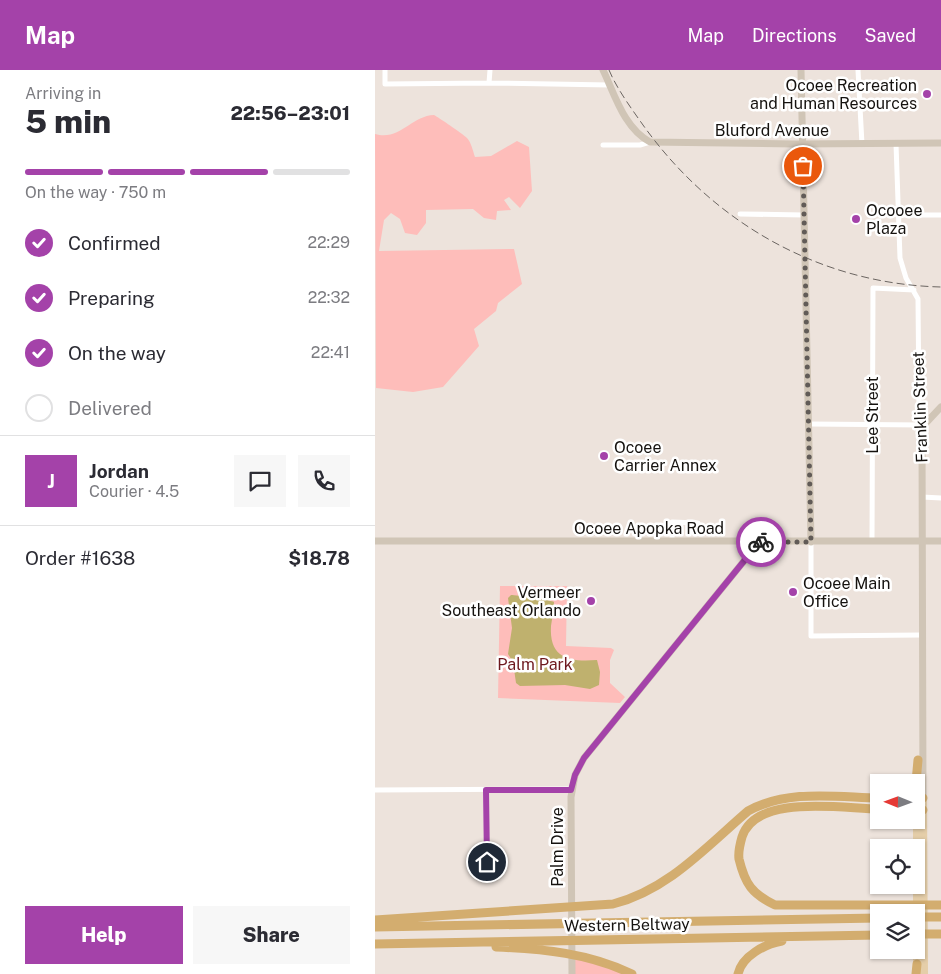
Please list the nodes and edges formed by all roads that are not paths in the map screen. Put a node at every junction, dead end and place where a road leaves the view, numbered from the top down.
1 (385, 70) edge
2 (490, 70) edge
3 (603, 70) edge
4 (801, 70) edge
5 (858, 70) edge
6 (489, 82) junction
7 (610, 85) junction
8 (650, 142) junction
9 (941, 143) edge
10 (803, 144) junction
11 (862, 144) junction
12 (896, 144) junction
13 (603, 145) dead end
14 (740, 214) dead end
15 (805, 215) junction
16 (899, 215) junction
17 (941, 215) edge
18 (914, 290) junction
19 (941, 406) edge
20 (809, 424) junction
21 (872, 425) junction
22 (924, 425) junction
23 (922, 496) junction
24 (941, 498) edge
25 (698, 522) dead end
26 (375, 540) edge
27 (672, 541) junction
28 (872, 541) junction
29 (922, 541) junction
30 (941, 541) edge
31 (754, 542) junction
32 (811, 542) junction
33 (921, 635) junction
34 (921, 734) junction
35 (918, 760) junction
36 (916, 774) edge
37 (918, 774) edge
38 (920, 774) edge
39 (375, 790) edge
40 (486, 790) junction
41 (571, 790) junction
42 (870, 798) edge
43 (870, 809) edge
44 (919, 829) edge
45 (487, 862) dead end
46 (919, 904) edge
47 (938, 905) edge
48 (938, 917) edge
49 (870, 918) edge
50 (925, 918) edge
51 (375, 920) edge
52 (375, 927) edge
53 (938, 934) edge
54 (870, 935) edge
55 (925, 935) edge
56 (803, 938) junction
57 (403, 943) junction
58 (375, 944) edge
59 (917, 959) edge
60 (922, 959) edge
61 (917, 964) joint
62 (572, 974) edge
63 (632, 974) edge
64 (739, 974) edge
65 (917, 974) edge
66 (924, 974) edge

1 - 6 street
2 - 6 street
3 - 7 main road
4 - 10 main road
5 - 11 street
6 - 7 street
7 - 8 main road
8 - 10 main road, Bluford Avenue
8 - 13 street, Bluford Avenue
9 - 12 main road, Bluford Avenue
10 - 11 main road, Bluford Avenue
10 - 15 main road
11 - 12 main road, Bluford Avenue
12 - 16 street, Franklin Street
14 - 15 street
15 - 20 main road
16 - 17 street
16 - 18 street, Franklin Street
18 - 21 street, Lee Street
18 - 22 street, Franklin Street
19 - 22 main road
20 - 21 street
20 - 32 main road
21 - 22 street
21 - 28 street, Lee Street
22 - 23 main road, Franklin Street
23 - 24 street
23 - 29 main road, Franklin Street
25 - 27 street
26 - 27 main road, Ocoee Apopka Road
27 - 31 main road, Ocoee Apopka Road
28 - 29 main road, Ocoee Apopka Road
28 - 32 main road, Ocoee Apopka Road
29 - 30 main road, Ocoee Apopka Road
29 - 33 main road, Franklin Street
31 - 32 main road, Ocoee Apopka Road
31 - 41 main road, Palm Drive
32 - 33 street
33 - 34 main road, Franklin Street
34 - 35 main road, Franklin Street
34 - 38 main road, Franklin Street
35 - 36 highway
35 - 37 main road, Franklin Street
39 - 40 street
40 - 41 street
40 - 45 street
41 - 62 main road, Palm Drive
42 - 51 highway
43 - 47 highway
44 - 46 main road, Franklin Street
48 - 50 highway
49 - 52 highway, Western Beltway
53 - 55 highway
54 - 56 highway, Western Beltway
56 - 57 highway, Western Beltway
56 - 64 highway
57 - 58 highway, Western Beltway
57 - 63 highway
59 - 61 main road, Franklin Street
60 - 66 main road, Franklin Street
61 - 65 highway

